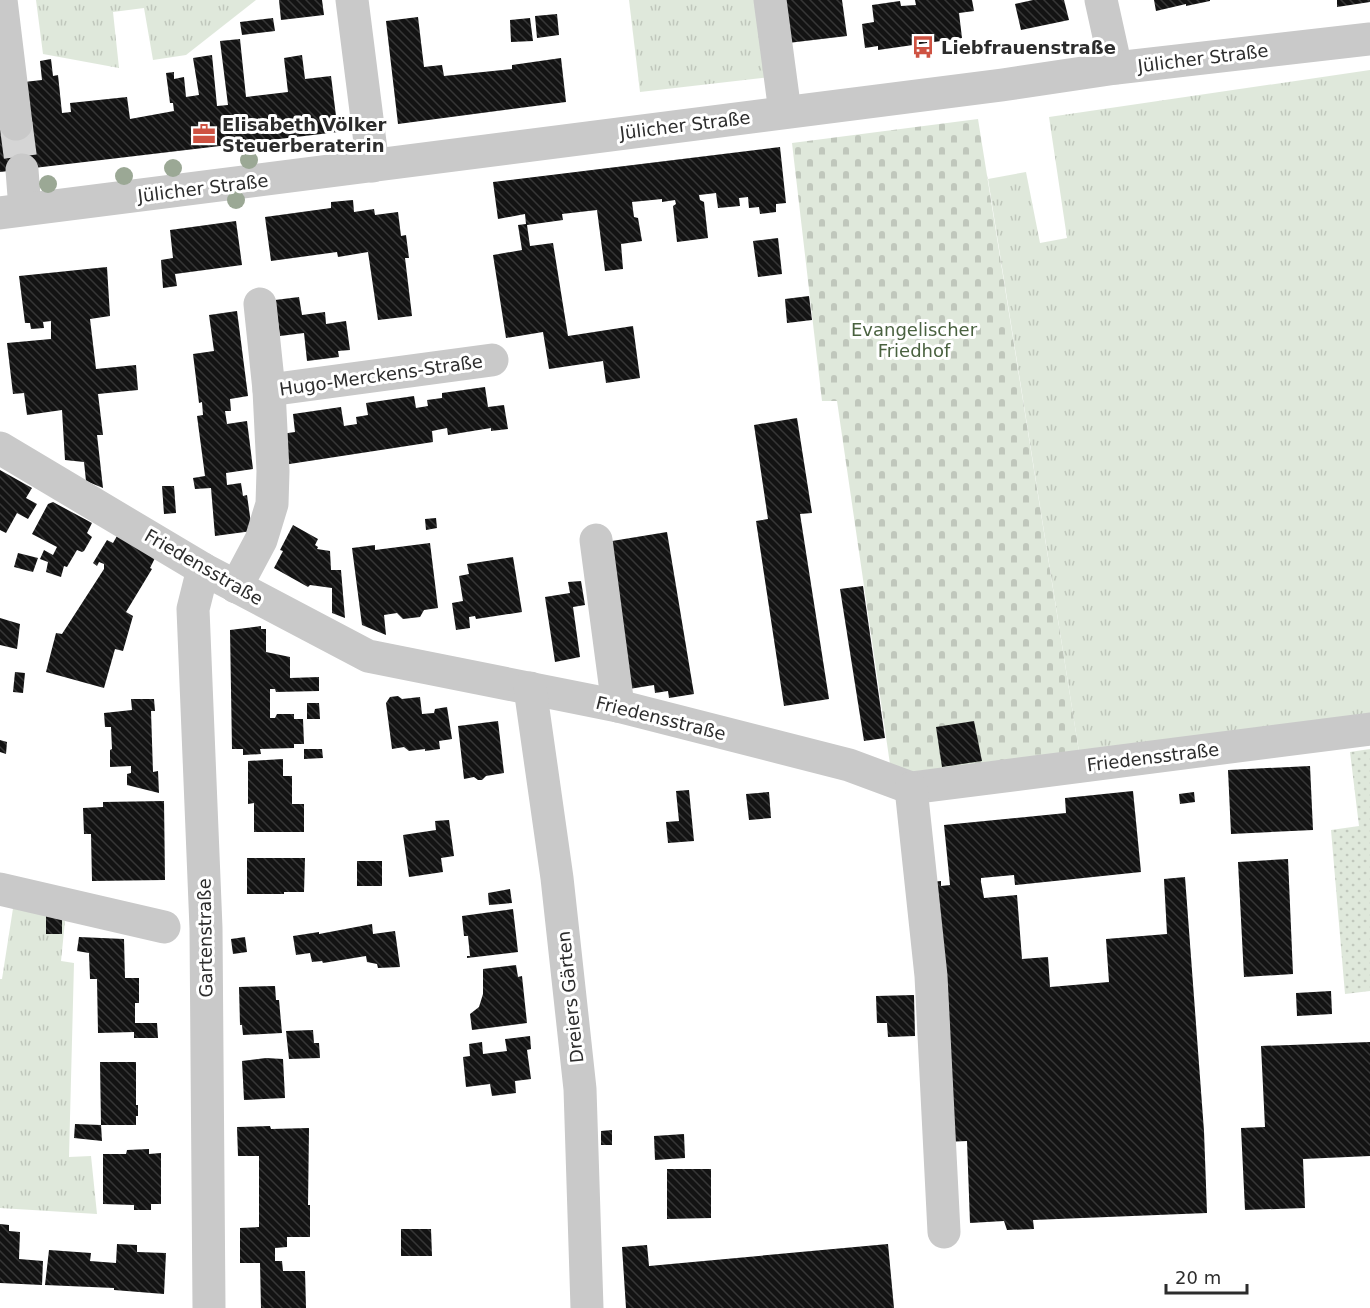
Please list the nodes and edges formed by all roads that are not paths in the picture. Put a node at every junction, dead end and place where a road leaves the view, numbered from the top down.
1 (1, 0) edge
2 (352, 0) edge
3 (770, 0) edge
4 (1101, 0) edge
5 (1370, 39) edge
6 (1116, 68) junction
7 (785, 112) junction
8 (16, 124) tunnel mouth
9 (373, 166) junction
10 (22, 170) tunnel mouth
11 (13, 211) edge
12 (260, 304) dead end
13 (492, 360) dead end
14 (269, 390) junction
15 (0, 448) edge
16 (596, 540) dead end
17 (203, 569) junction
18 (236, 587) junction
19 (530, 688) junction
20 (618, 706) junction
21 (1370, 729) edge
22 (911, 788) junction
23 (0, 889) edge
24 (164, 927) dead end
25 (944, 1232) dead end
26 (209, 1308) edge
27 (587, 1308) edge

1 - 8 street
2 - 9 street
3 - 7 street
4 - 6 street
5 - 6 street, Jülicher Straße
6 - 7 street, Jülicher Straße
7 - 9 street, Jülicher Straße
9 - 11 street, Jülicher Straße
10 - 11 street
12 - 14 street, Hugo-Merckens-Straße
13 - 14 street, Hugo-Merckens-Straße
14 - 18 street, Hugo-Merckens-Straße
15 - 17 street, Friedensstraße
16 - 20 street
17 - 18 street, Friedensstraße
17 - 26 street, Gartenstraße
18 - 19 street, Friedensstraße
19 - 20 street, Friedensstraße
19 - 27 street, Dreiers Gärten
20 - 22 street, Friedensstraße
21 - 22 street, Friedensstraße
22 - 25 street
23 - 24 street

